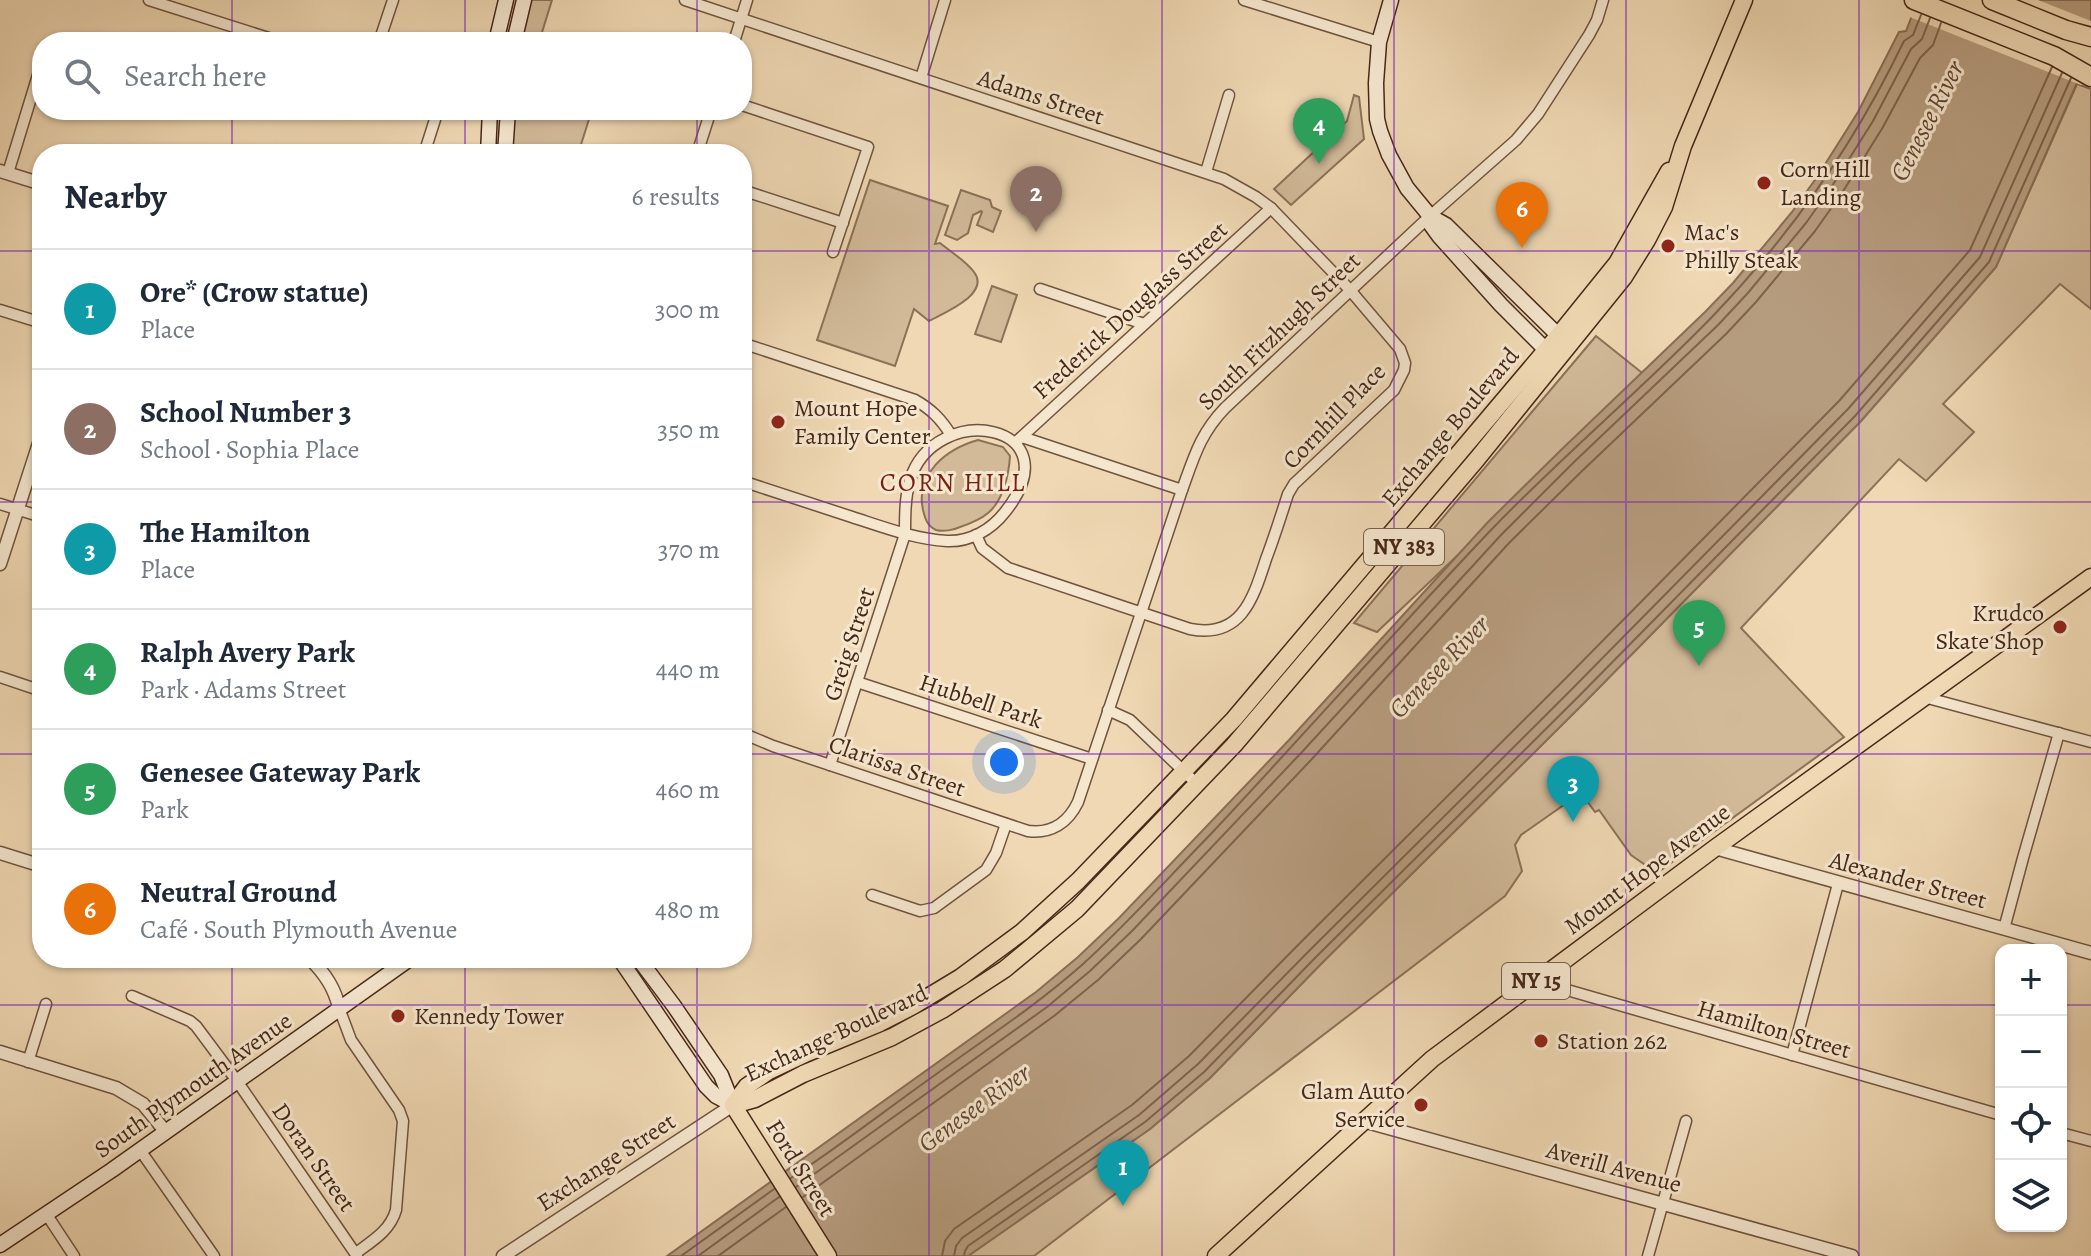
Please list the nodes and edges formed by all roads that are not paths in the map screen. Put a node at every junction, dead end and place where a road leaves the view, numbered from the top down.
1 (149, 0) edge
2 (393, 0) edge
3 (506, 0) edge
4 (524, 0) edge
5 (685, 0) edge
6 (747, 0) edge
7 (945, 0) edge
8 (1244, 0) edge
9 (1391, 0) edge
10 (1603, 0) edge
11 (1744, 0) edge
12 (1914, 0) edge
13 (1992, 0) edge
14 (741, 19) junction
15 (250, 32) edge
16 (382, 32) edge
17 (498, 32) edge
18 (516, 32) edge
19 (737, 32) edge
20 (2091, 38) edge
21 (1379, 42) junction
22 (2054, 56) junction
23 (2091, 71) edge
24 (2091, 77) edge
25 (921, 78) junction
26 (32, 91) edge
27 (1229, 95) dead end
28 (752, 108) edge
29 (435, 120) edge
30 (490, 120) edge
31 (507, 120) edge
32 (708, 120) edge
33 (427, 144) edge
34 (488, 144) edge
35 (506, 144) edge
36 (700, 144) edge
37 (4, 172) edge
38 (1206, 172) junction
39 (32, 181) edge
40 (752, 193) edge
41 (1271, 208) junction
42 (1430, 216) junction
43 (843, 223) junction
44 (833, 252) dead end
45 (1040, 289) dead end
46 (1350, 290) junction
47 (0, 310) edge
48 (32, 320) edge
49 (1144, 324) junction
50 (1563, 341) junction
51 (752, 346) edge
52 (1551, 355) junction
53 (951, 435) junction
54 (1019, 439) junction
55 (32, 465) edge
56 (752, 484) edge
57 (1182, 490) junction
58 (0, 504) edge
59 (18, 509) junction
60 (32, 514) edge
61 (905, 534) junction
62 (976, 535) junction
63 (0, 564) edge
64 (2091, 577) edge
65 (1141, 613) junction
66 (0, 677) edge
67 (857, 682) junction
68 (32, 688) edge
69 (1924, 697) junction
70 (1108, 710) junction
71 (2059, 733) junction
72 (752, 737) edge
73 (2091, 742) edge
74 (1092, 759) junction
75 (830, 765) junction
76 (1184, 772) junction
77 (1197, 784) junction
78 (1006, 824) junction
79 (1715, 848) junction
80 (0, 853) edge
81 (32, 863) edge
82 (1838, 884) junction
83 (872, 895) dead end
84 (2004, 929) junction
85 (2091, 953) edge
86 (317, 968) edge
87 (397, 968) edge
88 (626, 968) edge
89 (645, 968) edge
90 (1536, 981) junction
91 (132, 996) dead end
92 (46, 1004) dead end
93 (339, 1008) junction
94 (0, 1052) edge
95 (1792, 1055) junction
96 (28, 1062) junction
97 (237, 1081) junction
98 (733, 1105) junction
99 (1995, 1113) edge
100 (1363, 1121) junction
101 (1686, 1121) dead end
102 (165, 1131) junction
103 (2067, 1135) edge
104 (2091, 1141) edge
105 (140, 1150) junction
106 (1663, 1203) junction
107 (47, 1215) junction
108 (0, 1245) edge
109 (356, 1255) edge
110 (1219, 1255) edge
111 (74, 1256) edge
112 (214, 1256) edge
113 (503, 1256) edge
114 (828, 1256) edge
115 (1648, 1256) edge
116 (1852, 1256) edge

1 - 15 street
2 - 16 street
3 - 17 main road
4 - 18 main road
5 - 14 street, Adams Street
6 - 14 street
7 - 25 street
8 - 21 street
9 - 21 main road
10 - 42 street, South Fitzhugh Street
11 - 50 main road, Exchange Boulevard / NY 383
12 - 22 highway
13 - 20 highway
14 - 19 street
14 - 25 street, Adams Street
21 - 42 main road
22 - 23 highway
22 - 24 highway
25 - 38 street, Adams Street
26 - 37 street
27 - 38 street
28 - 43 street
29 - 33 street
30 - 34 main road
31 - 35 main road
32 - 36 street
37 - 39 street
38 - 41 street, Adams Street
40 - 43 street
41 - 46 street, Adams Street
41 - 49 street, Frederick Douglass Street
42 - 46 street, South Fitzhugh Street
42 - 50 main road
42 - 52 main road
43 - 44 street
45 - 49 street
46 - 57 street, South Fitzhugh Street
46 - 65 street, Cornhill Place
47 - 48 street
49 - 54 street, Frederick Douglass Street
50 - 52 main road, Exchange Boulevard / NY 383
51 - 53 street
52 - 76 main road, Exchange Boulevard / NY 383
52 - 77 main road, Exchange Boulevard / NY 383
53 - 54 street
53 - 61 street
54 - 57 street
54 - 62 street
55 - 59 street
56 - 61 street
57 - 65 street, South Fitzhugh Street
58 - 59 street
59 - 60 street
59 - 63 street
61 - 62 street
61 - 67 street, Greig Street
62 - 65 street, Cornhill Place
64 - 69 main road, Mount Hope Avenue / NY 15
65 - 70 street, South Fitzhugh Street
66 - 68 street
67 - 74 street, Hubbell Park
67 - 75 street, Greig Street
69 - 71 street
69 - 79 main road, Mount Hope Avenue / NY 15
70 - 74 street, South Fitzhugh Street
70 - 76 street
71 - 73 street
71 - 84 street
72 - 75 street, Clarissa Street
74 - 78 street, Clarissa Street
75 - 78 street, Clarissa Street
76 - 77 street
76 - 98 main road, Exchange Boulevard / NY 383
77 - 98 main road, Exchange Boulevard / NY 383
78 - 83 street
79 - 82 street, Alexander Street
79 - 90 main road, Mount Hope Avenue / NY 15
80 - 81 street
82 - 84 street, Alexander Street
82 - 95 street
84 - 85 street, Alexander Street
86 - 93 street
87 - 93 main road, South Plymouth Avenue
88 - 98 main road, Ford Street
89 - 98 main road, Ford Street
90 - 95 street, Hamilton Street
90 - 100 main road, Mount Hope Avenue / NY 15
91 - 97 street, Doran Street
92 - 96 street
93 - 97 main road, South Plymouth Avenue
93 - 109 street
94 - 96 street
95 - 99 street, Hamilton Street
96 - 102 street
97 - 102 main road, South Plymouth Avenue
97 - 109 street, Doran Street
98 - 113 street, Exchange Street
98 - 114 main road, Ford Street
100 - 106 street, Averill Avenue
100 - 110 main road, Mount Hope Avenue / NY 15
101 - 106 street
102 - 105 main road, South Plymouth Avenue
103 - 104 street
105 - 107 main road, South Plymouth Avenue
105 - 112 street
106 - 115 street
106 - 116 street, Averill Avenue
107 - 108 main road, South Plymouth Avenue
107 - 111 street

